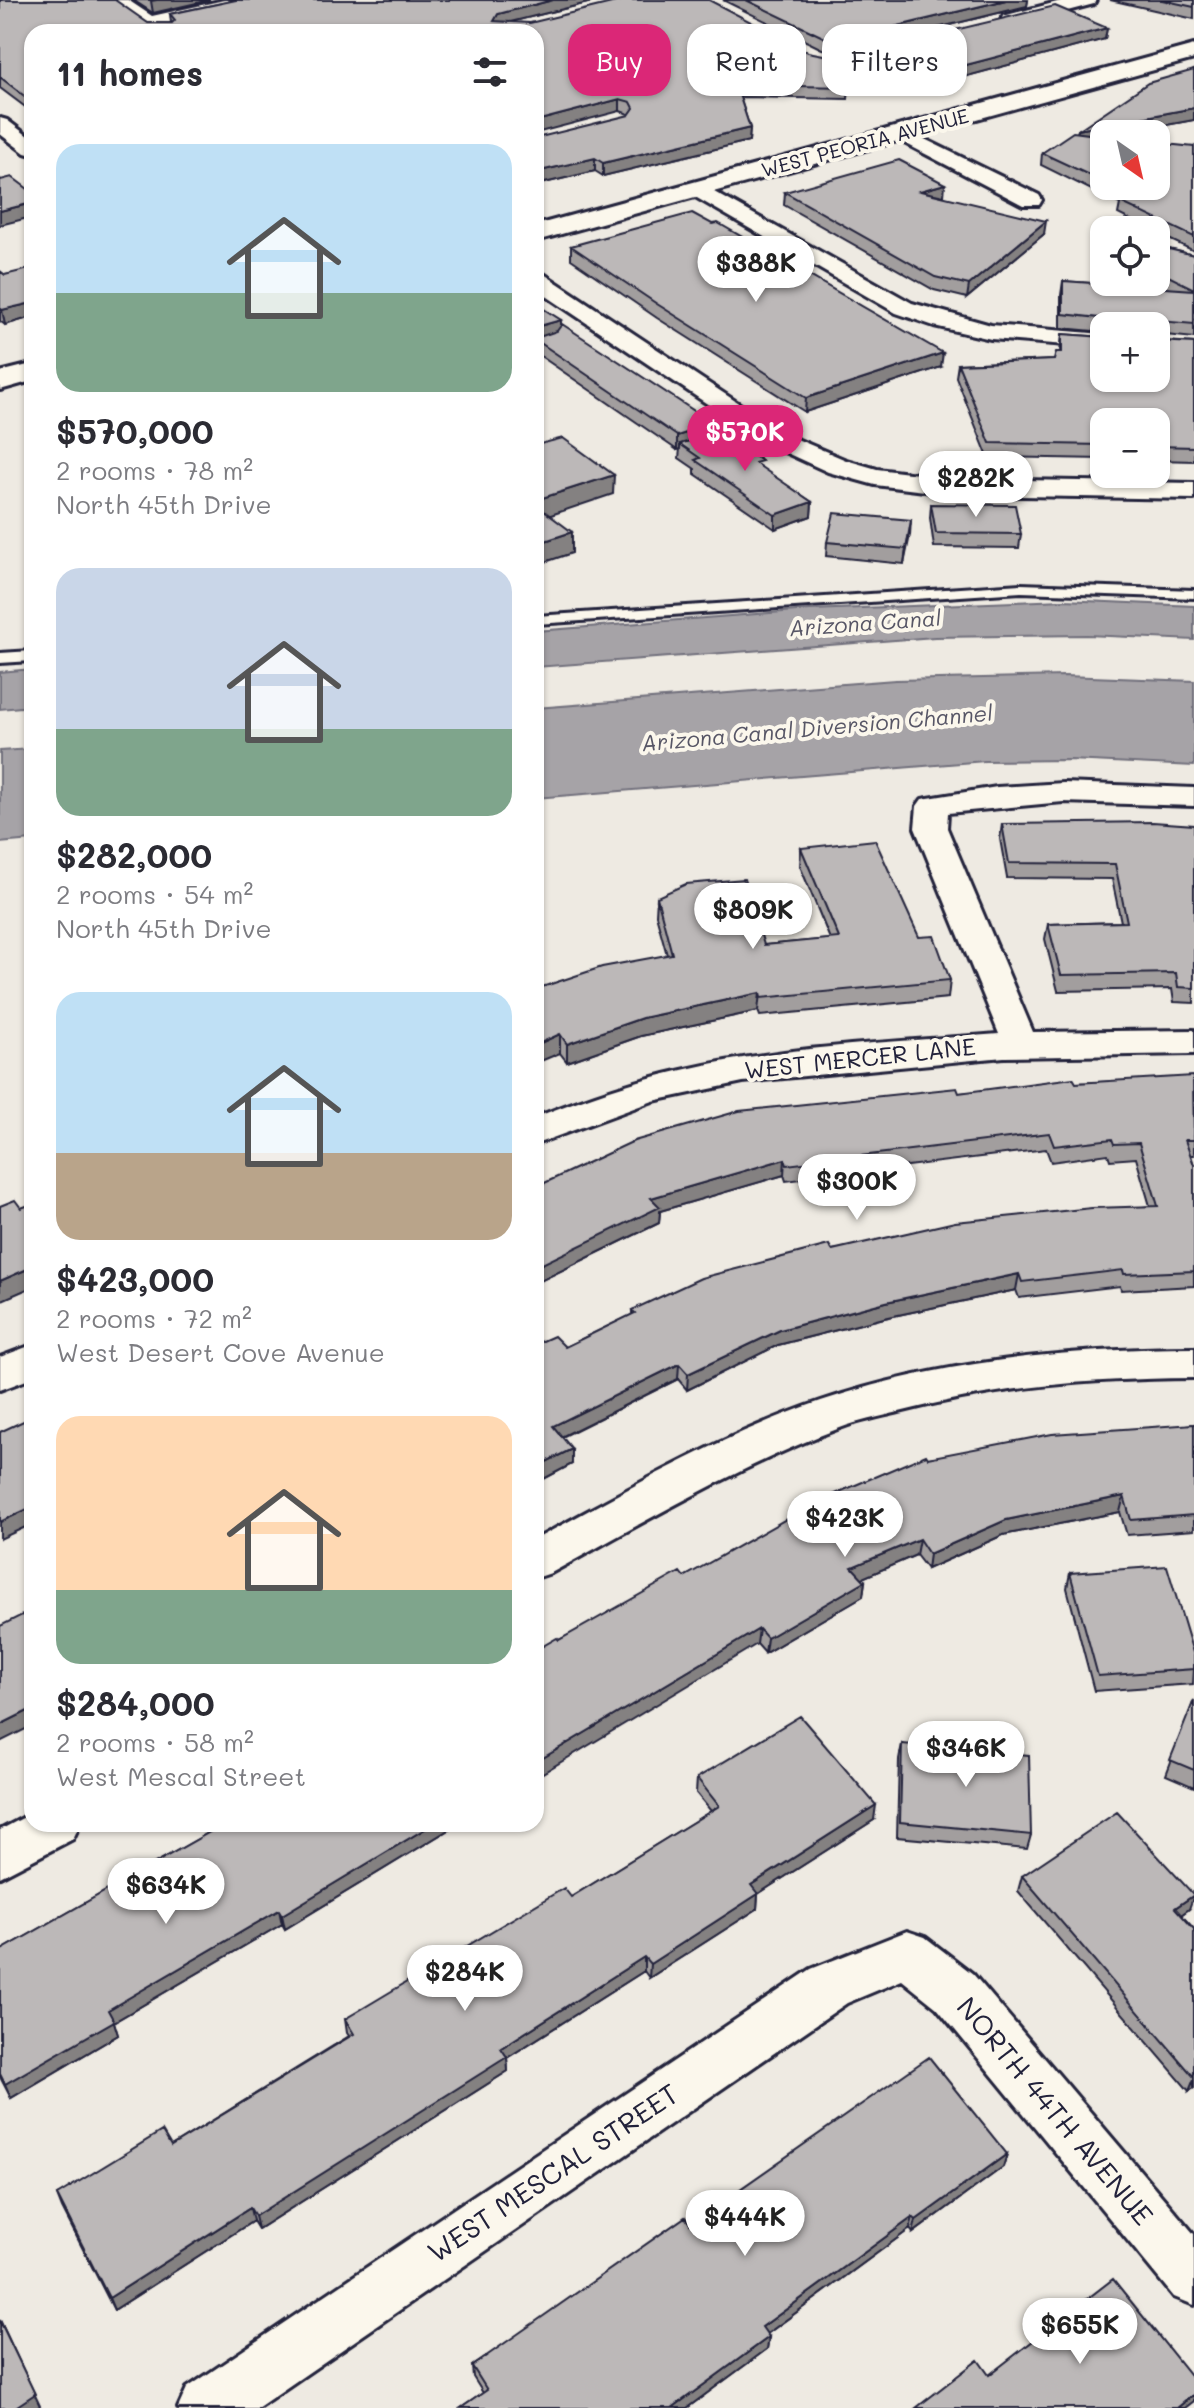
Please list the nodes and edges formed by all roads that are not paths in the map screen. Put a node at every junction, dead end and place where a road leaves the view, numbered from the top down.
1 (115, 0) edge
2 (250, 0) edge
3 (1087, 0) edge
4 (151, 24) edge
5 (166, 24) edge
6 (984, 27) edge
7 (1194, 52) edge
8 (0, 124) edge
9 (900, 133) junction
10 (24, 143) edge
11 (698, 189) junction
12 (1031, 200) dead end
13 (544, 231) edge
14 (544, 284) edge
15 (1090, 341) edge
16 (24, 374) edge
17 (0, 381) edge
18 (1194, 491) edge
19 (1194, 594) edge
20 (544, 619) edge
21 (24, 656) edge
22 (0, 658) edge
23 (1194, 797) edge
24 (1194, 1042) edge
25 (1020, 1043) junction
26 (544, 1128) edge
27 (1194, 1363) edge
28 (24, 1364) edge
29 (0, 1375) edge
30 (544, 1556) edge
31 (42, 1832) edge
32 (0, 1855) edge
33 (907, 1954) joint
34 (1194, 2277) edge
35 (207, 2408) edge

1 - 4 street
2 - 5 street
3 - 6 street
7 - 9 main road, WEST PEORIA AVENUE
8 - 10 street
9 - 11 main road, WEST PEORIA AVENUE
9 - 12 street
11 - 13 main road, WEST PEORIA AVENUE
11 - 15 street
14 - 18 street
16 - 17 main road
19 - 20 lane
21 - 22 lane
23 - 25 street
24 - 25 street, WEST MERCER LANE
25 - 26 street, WEST MERCER LANE
27 - 30 street
28 - 29 street
31 - 32 street
33 - 34 street, NORTH 44TH AVENUE
33 - 35 street, WEST MESCAL STREET

